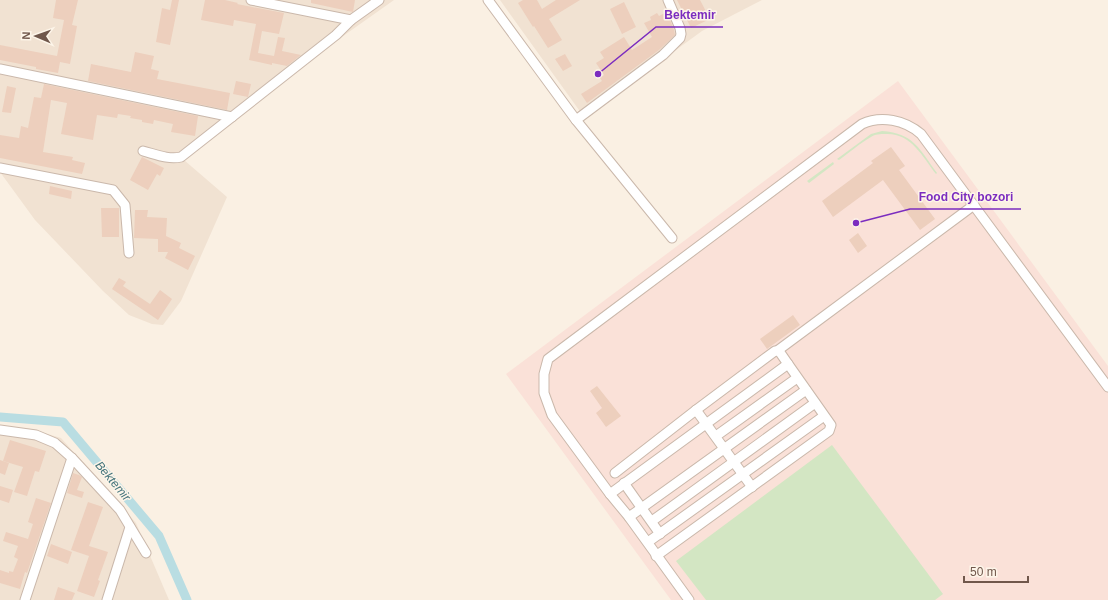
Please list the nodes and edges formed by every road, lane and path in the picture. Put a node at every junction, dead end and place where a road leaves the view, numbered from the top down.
1 (251, 0) edge
2 (379, 0) edge
3 (488, 0) edge
4 (668, 0) edge
5 (351, 20) junction
6 (0, 69) edge
7 (232, 118) junction
8 (576, 120) junction
9 (143, 151) dead end
10 (0, 168) edge
11 (974, 204) junction
12 (672, 238) dead end
13 (129, 254) dead end
14 (777, 351) junction
15 (788, 364) junction
16 (797, 378) junction
17 (1108, 387) edge
18 (806, 390) junction
19 (815, 403) junction
20 (696, 410) junction
21 (824, 416) junction
22 (706, 423) junction
23 (0, 430) edge
24 (716, 436) junction
25 (724, 448) junction
26 (72, 458) junction
27 (734, 462) junction
28 (615, 473) dead end
29 (743, 474) junction
30 (624, 483) junction
31 (752, 487) junction
32 (610, 494) junction
33 (641, 508) junction
34 (629, 517) junction
35 (652, 521) junction
36 (130, 527) junction
37 (660, 534) junction
38 (648, 542) junction
39 (146, 553) dead end
40 (656, 556) junction
41 (25, 600) edge
42 (107, 600) edge
43 (689, 600) edge

1 - 5 street
2 - 5 street
3 - 8 street
4 - 8 street
5 - 7 street
6 - 7 street
7 - 9 street
8 - 12 street
10 - 13 street
11 - 14 street
11 - 17 street
11 - 32 street
14 - 15 street
14 - 20 street
15 - 16 street
15 - 22 street
16 - 18 street
16 - 24 street
18 - 19 street
18 - 25 street
19 - 21 street
19 - 27 street
20 - 22 street
20 - 28 street
21 - 29 street
21 - 31 street
22 - 24 street
22 - 30 street
23 - 26 street
24 - 25 street
25 - 27 street
25 - 33 street
26 - 36 street
26 - 41 street
27 - 29 street
27 - 35 street
29 - 31 street
29 - 37 street
30 - 32 street
30 - 33 street
31 - 40 street
32 - 34 street
33 - 34 street
33 - 35 street
34 - 38 street
35 - 37 street
36 - 39 street
36 - 42 street
37 - 38 street
38 - 40 street
40 - 43 street

